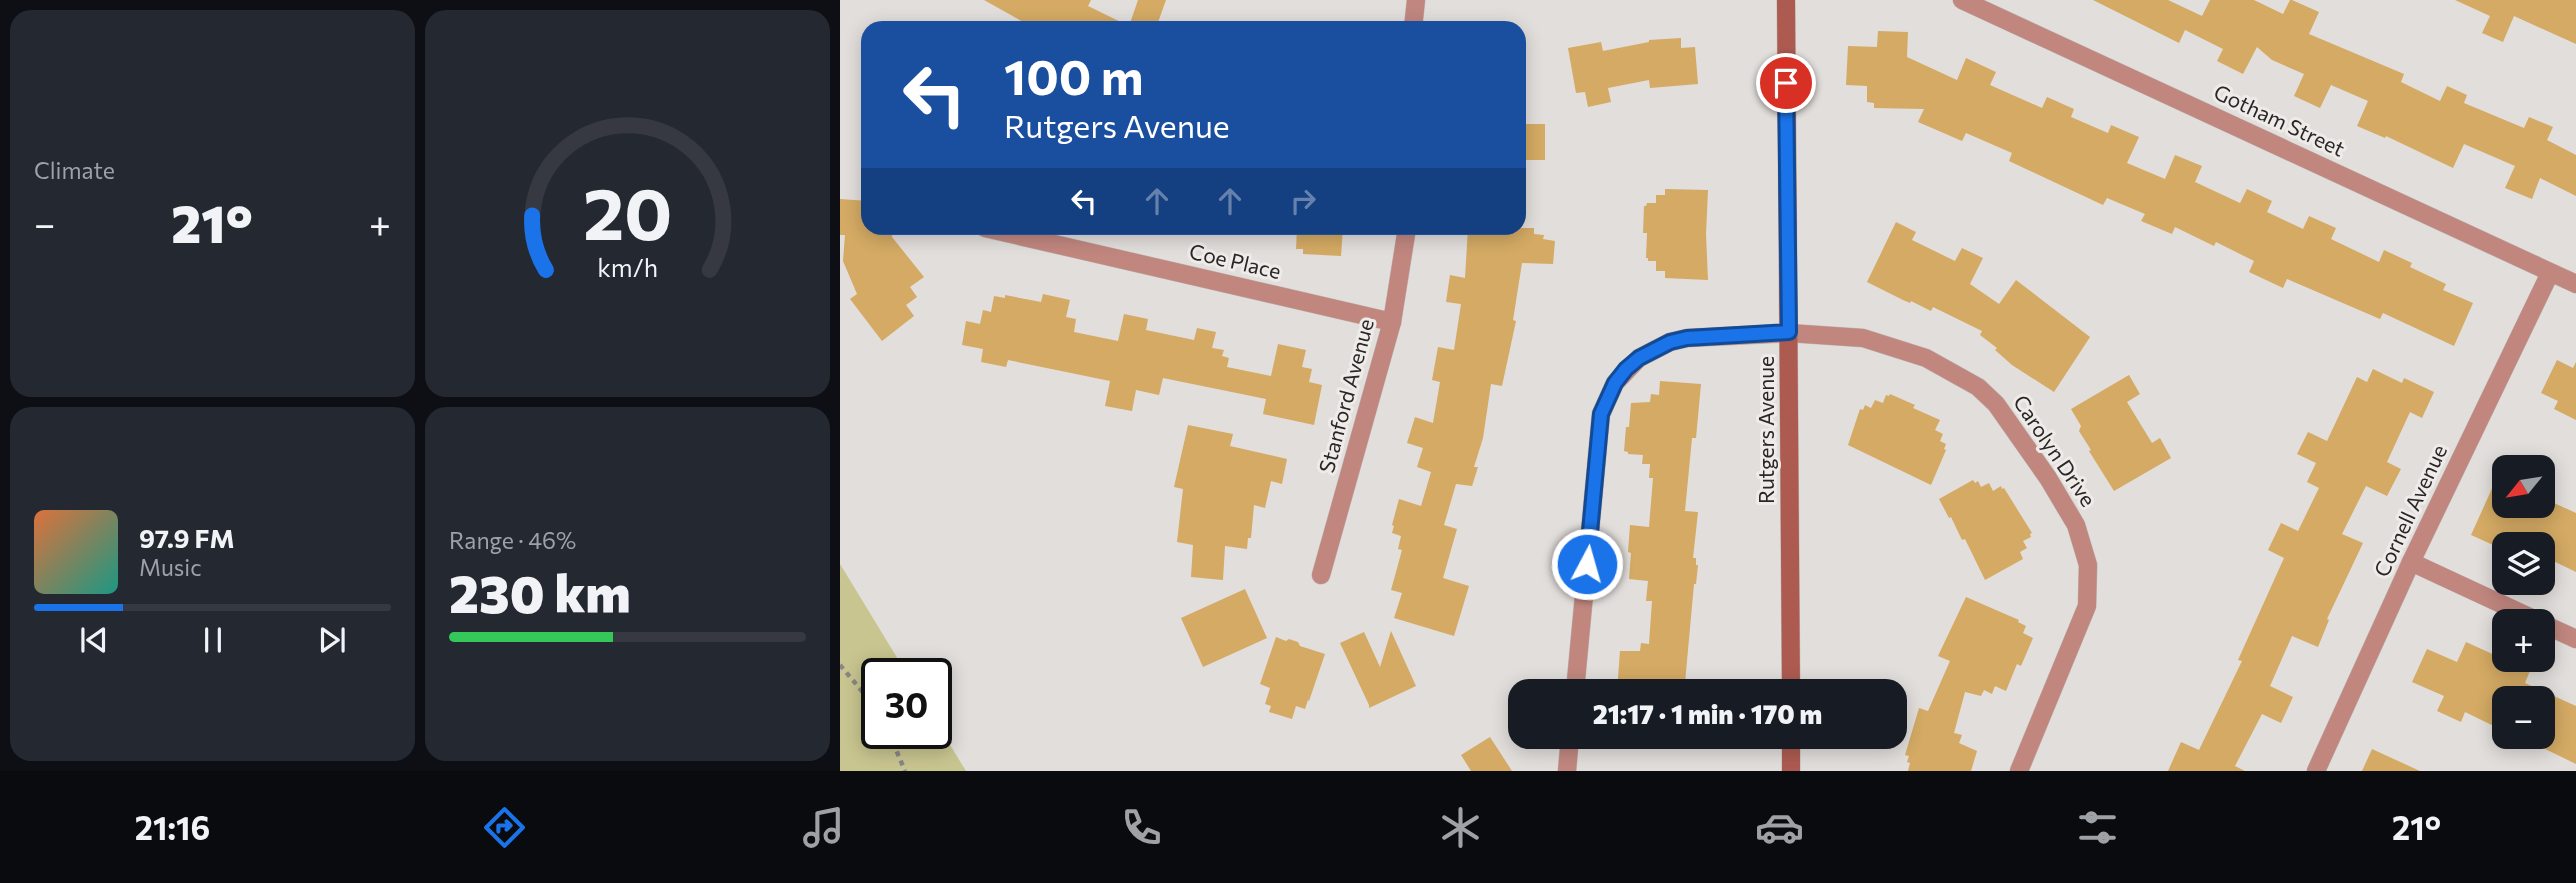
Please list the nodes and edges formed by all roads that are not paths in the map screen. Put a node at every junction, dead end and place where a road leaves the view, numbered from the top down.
1 (1416, 0) edge
2 (1786, 0) edge
3 (1962, 0) edge
4 (1414, 21) edge
5 (1015, 235) edge
6 (1406, 235) edge
7 (2550, 273) junction
8 (2576, 285) edge
9 (1392, 322) junction
10 (1789, 332) junction
11 (2411, 562) junction
12 (1321, 575) dead end
13 (2512, 609) edge
14 (2555, 629) edge
15 (2576, 639) edge
16 (1575, 679) edge
17 (1791, 679) edge
18 (1569, 749) edge
19 (1791, 749) edge
20 (1567, 771) edge
21 (1791, 771) edge
22 (2019, 771) edge
23 (2316, 771) edge

1 - 4 street
2 - 10 main road, Rutgers Avenue
3 - 7 street, Gotham Street
5 - 9 street, Coe Place
6 - 9 street, Stanford Avenue
7 - 8 street, Gotham Street
7 - 11 street, Cornell Avenue
9 - 12 street, Stanford Avenue
10 - 16 street, Carolyn Drive
10 - 17 main road, Rutgers Avenue
10 - 22 street, Carolyn Drive
11 - 13 street
11 - 23 street, Cornell Avenue
14 - 15 street
18 - 20 street
19 - 21 main road

